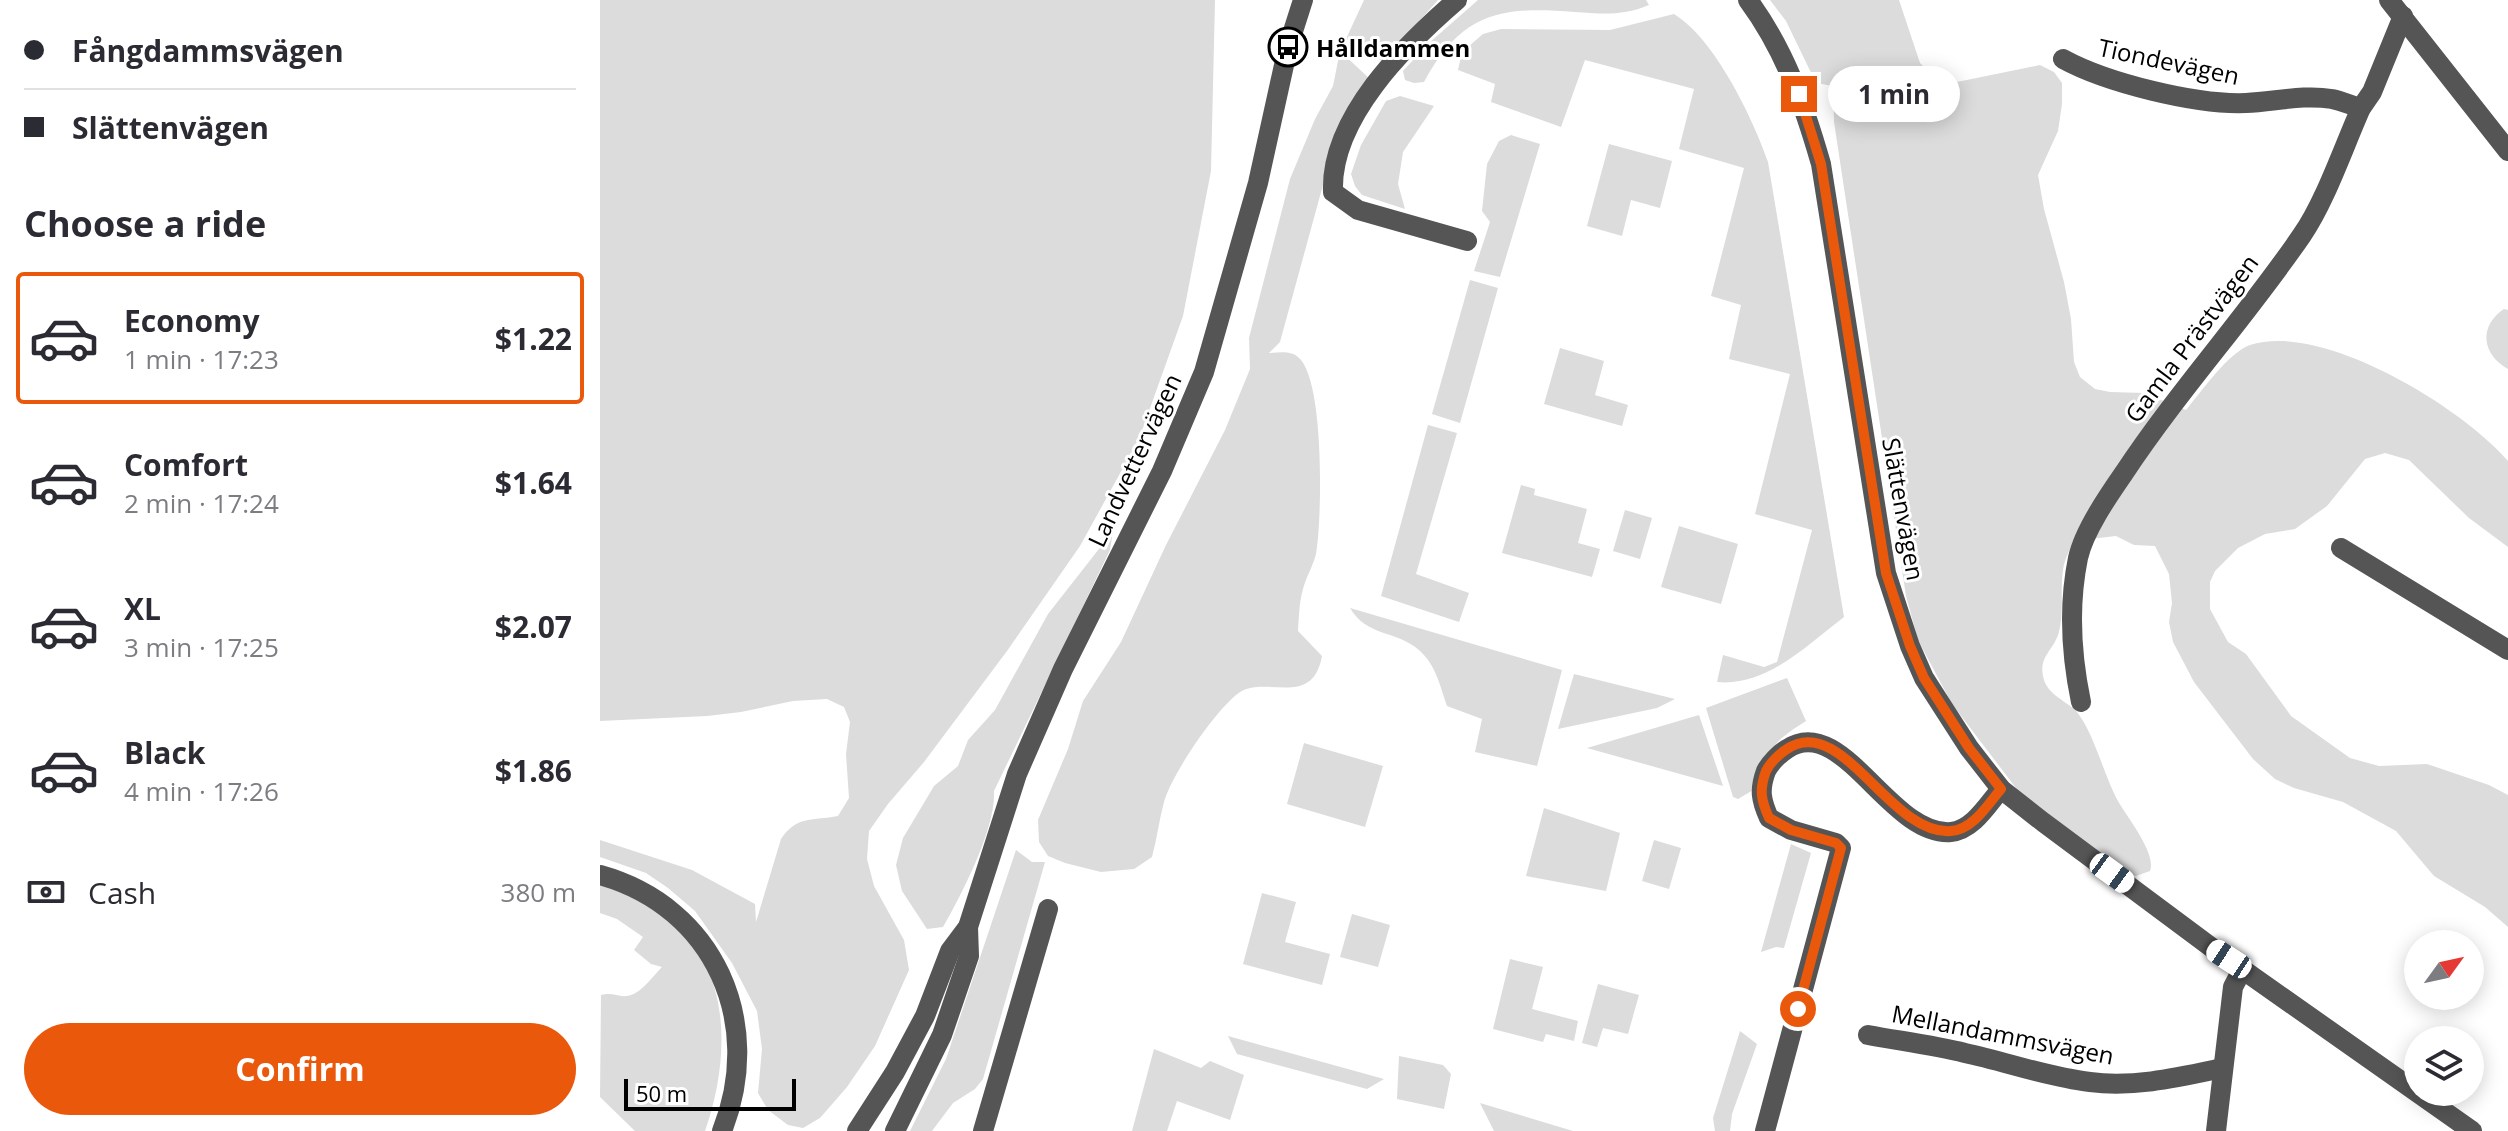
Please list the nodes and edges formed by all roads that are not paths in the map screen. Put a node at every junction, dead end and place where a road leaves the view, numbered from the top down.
1 (1303, 0) edge
2 (1457, 0) edge
3 (1748, 0) edge
4 (2389, 0) edge
5 (2403, 16) junction
6 (2063, 59) dead end
7 (2361, 108) junction
8 (2508, 151) edge
9 (1467, 241) dead end
10 (2341, 548) dead end
11 (2508, 650) edge
12 (2081, 702) dead end
13 (2001, 789) junction
14 (600, 875) edge
15 (1048, 909) dead end
16 (968, 927) junction
17 (2243, 968) junction
18 (1868, 1035) dead end
19 (2223, 1068) junction
20 (722, 1131) edge
21 (857, 1131) edge
22 (895, 1131) edge
23 (983, 1131) edge
24 (1765, 1131) edge
25 (2216, 1131) edge
26 (2472, 1131) edge

1 - 16 street, Landvettervägen
2 - 9 street
3 - 13 street, Slättenvägen
4 - 5 street
5 - 7 street, Gamla Prästvägen
5 - 8 street
6 - 7 street, Tiondevägen
7 - 12 street, Gamla Prästvägen
10 - 11 street
13 - 17 street, Slättenvägen
13 - 24 street
14 - 20 street
15 - 23 street
16 - 21 street, Landvettervägen
16 - 22 street, Landvettervägen
17 - 19 street
17 - 26 street, Slättenvägen
18 - 19 street, Mellandammsvägen
19 - 25 street

